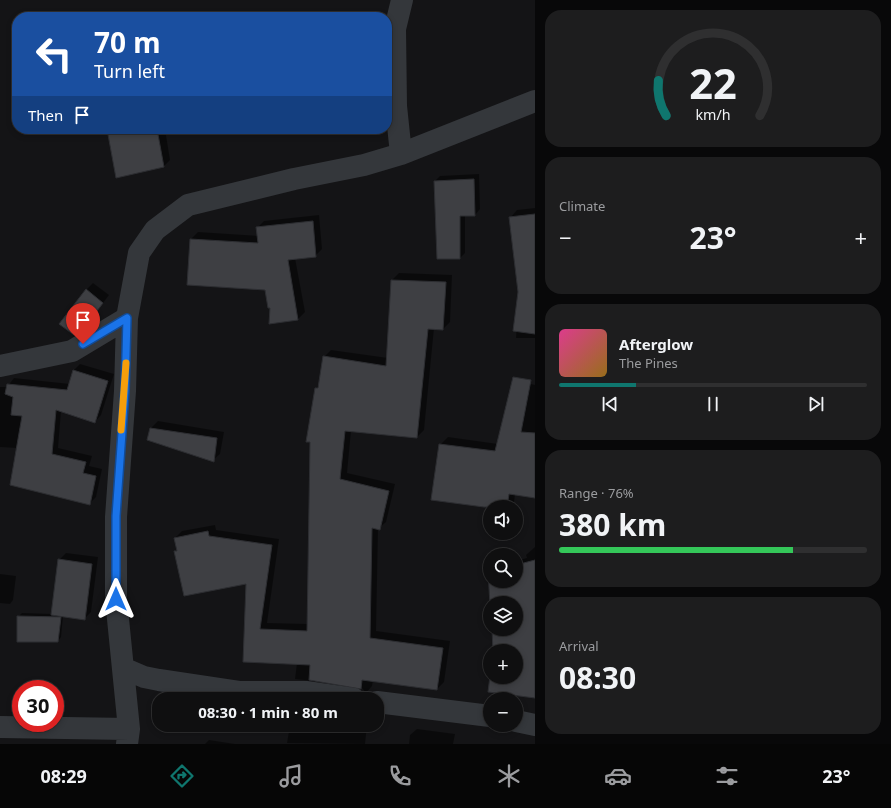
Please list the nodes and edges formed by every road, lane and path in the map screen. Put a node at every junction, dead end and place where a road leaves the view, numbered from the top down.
1 (402, 0) edge
2 (530, 107) edge
3 (401, 154) junction
4 (127, 318) junction
5 (0, 366) edge
6 (123, 668) junction
7 (239, 692) edge
8 (384, 703) edge
9 (483, 715) edge
10 (523, 722) edge
11 (535, 725) edge
12 (0, 727) edge
13 (128, 737) edge

1 - 3 street
2 - 3 street
3 - 4 street
4 - 5 street
4 - 6 street
6 - 7 street
6 - 13 street
8 - 9 street
10 - 11 street
12 - 13 street

